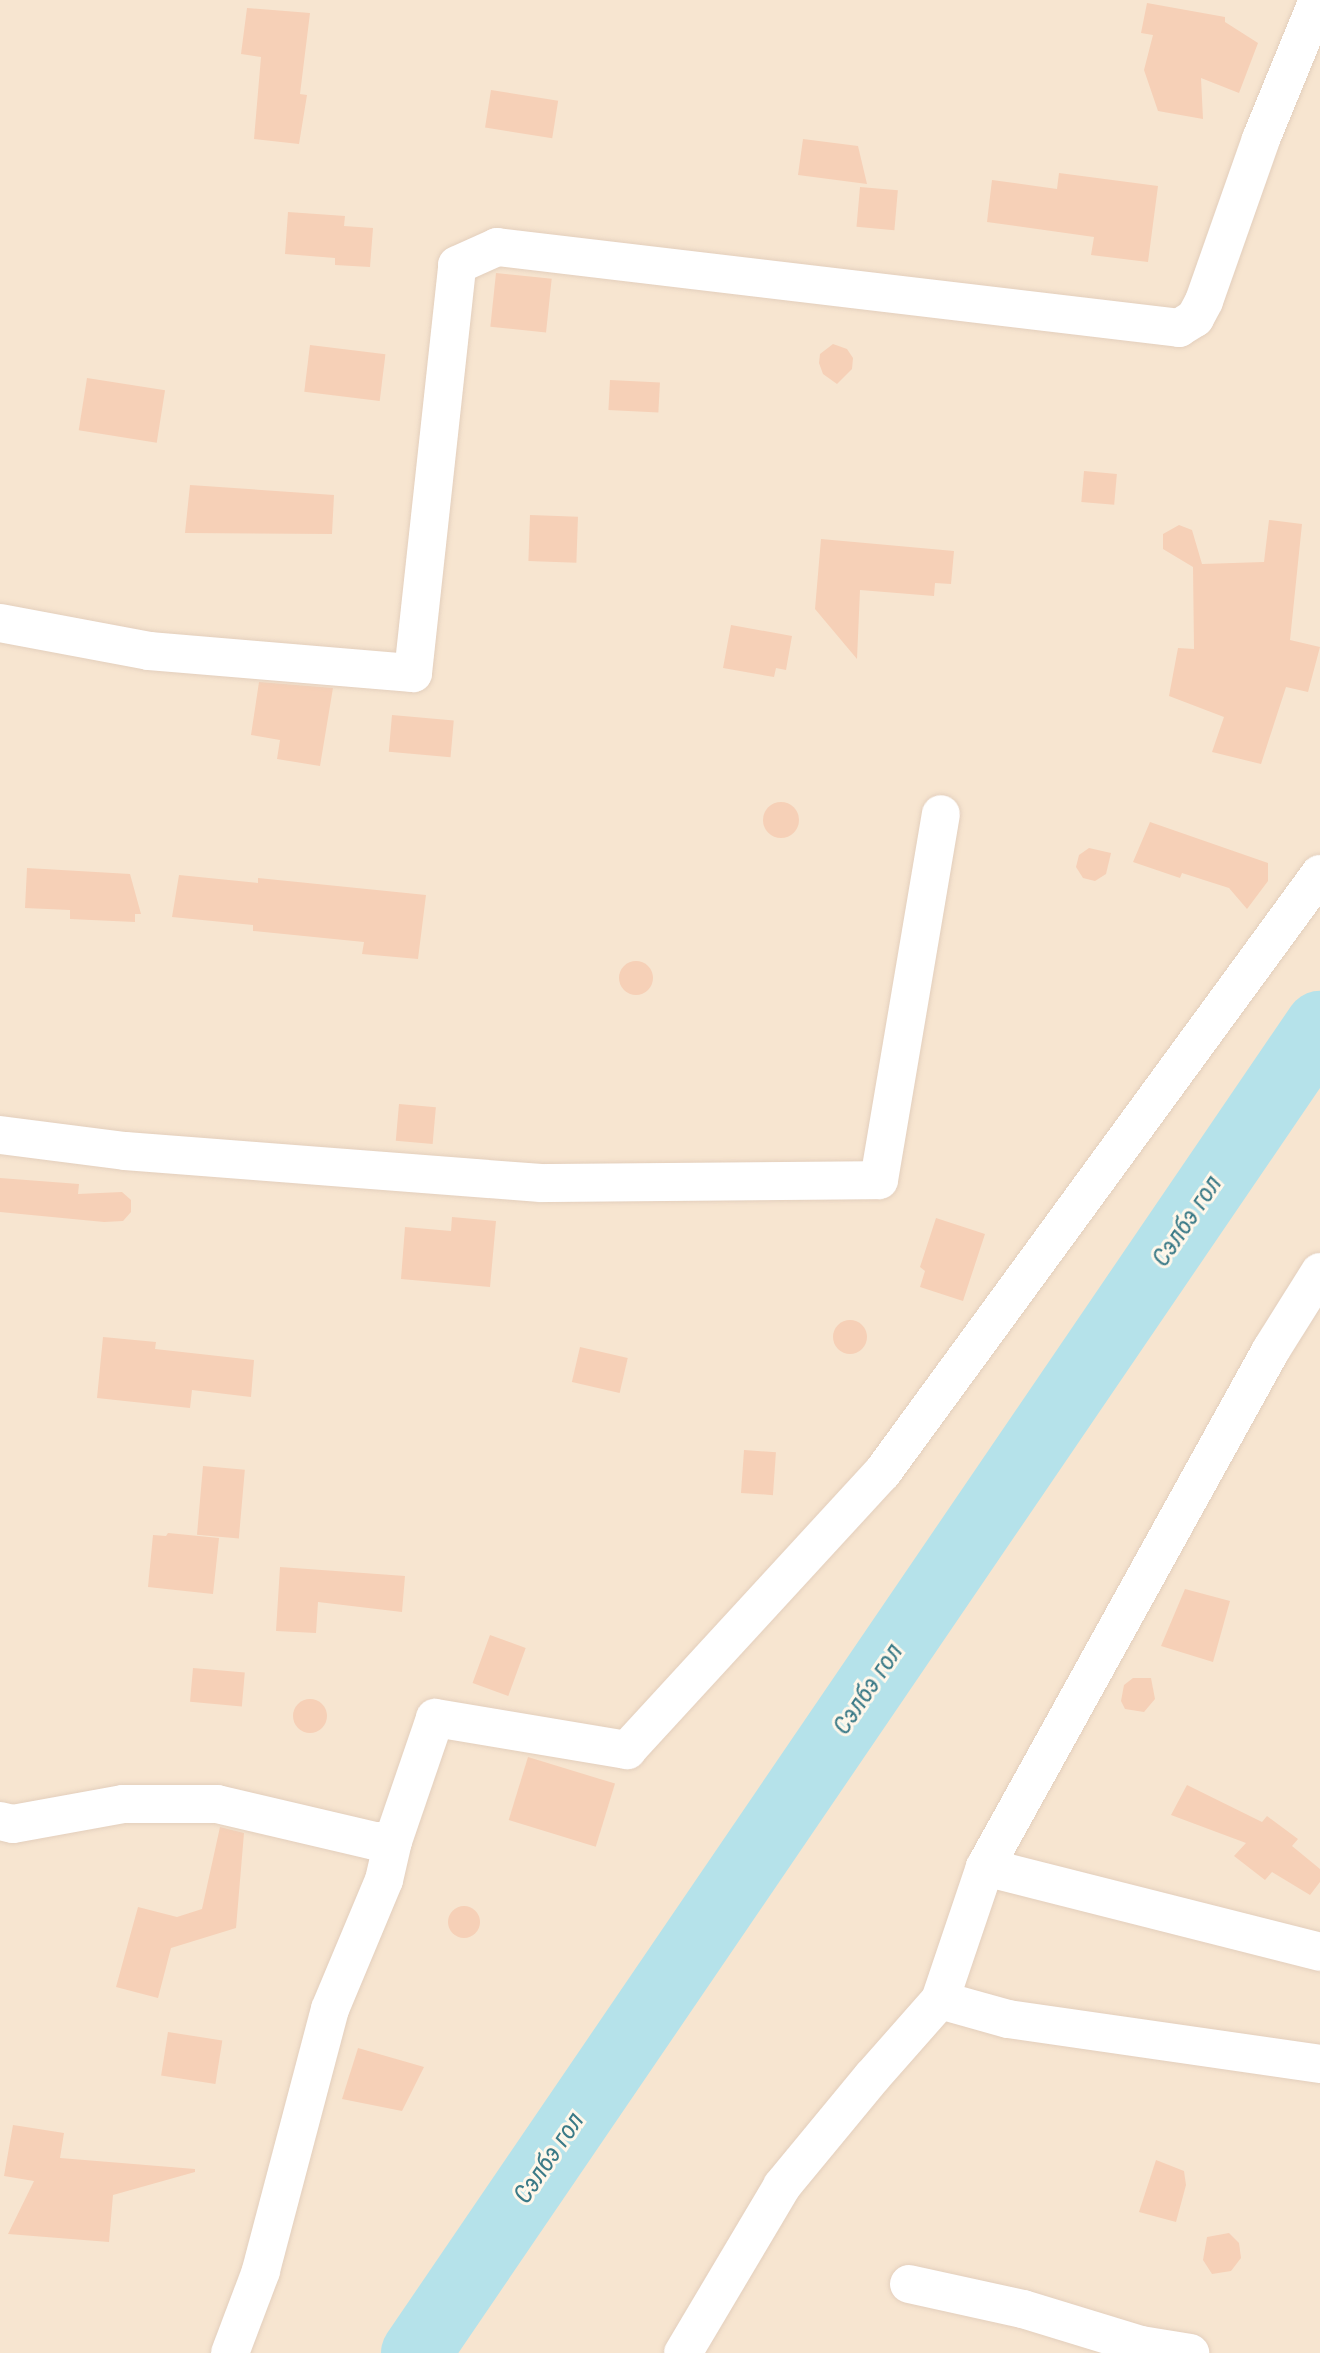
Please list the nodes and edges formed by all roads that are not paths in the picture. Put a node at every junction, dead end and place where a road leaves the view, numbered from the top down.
1 (1318, 0) edge
2 (0, 623) edge
3 (941, 814) dead end
4 (1320, 874) edge
5 (0, 1135) edge
6 (1320, 1272) edge
7 (0, 1821) edge
8 (393, 1841) junction
9 (985, 1867) junction
10 (1320, 1952) edge
11 (940, 2000) junction
12 (1320, 2064) edge
13 (909, 2284) dead end
14 (230, 2353) edge
15 (682, 2353) edge
16 (1190, 2353) edge

1 - 2 street
3 - 5 street
4 - 8 street
6 - 9 street
7 - 8 street
8 - 14 street
9 - 10 street
9 - 11 street
11 - 12 street
11 - 15 street
13 - 16 street

